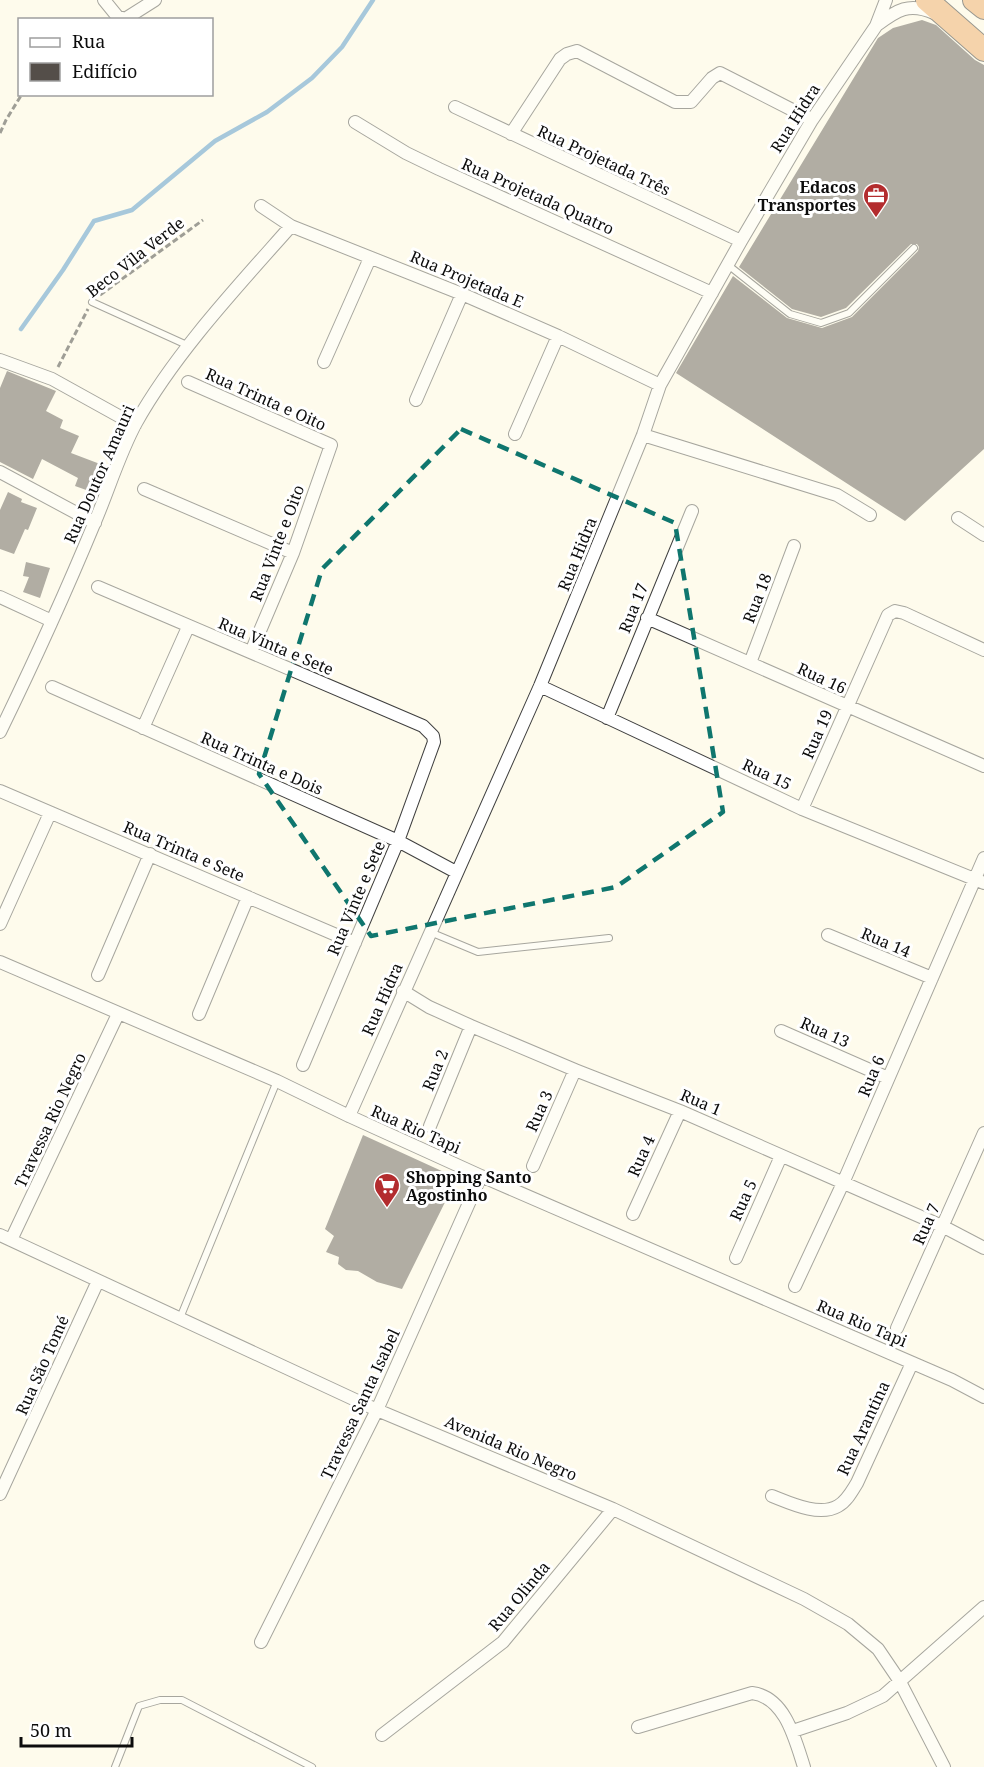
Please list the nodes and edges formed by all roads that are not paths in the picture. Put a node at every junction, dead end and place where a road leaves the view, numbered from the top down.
1 (104, 0) edge
2 (156, 0) edge
3 (886, 0) edge
4 (927, 0) edge
5 (974, 0) edge
6 (984, 8) edge
7 (951, 21) junction
8 (876, 26) junction
9 (984, 50) edge
10 (455, 107) dead end
11 (812, 120) junction
12 (355, 122) dead end
13 (511, 135) junction
14 (261, 206) dead end
15 (291, 226) junction
16 (741, 241) junction
17 (914, 248) dead end
18 (369, 258) junction
19 (728, 264) junction
20 (712, 293) junction
21 (462, 294) junction
22 (92, 302) road end
23 (558, 336) junction
24 (189, 347) junction
25 (0, 360) edge
26 (324, 362) dead end
27 (188, 382) dead end
28 (660, 385) junction
29 (416, 400) dead end
30 (135, 425) junction
31 (515, 434) dead end
32 (643, 435) junction
33 (331, 445) joint
34 (0, 472) edge
35 (144, 489) dead end
36 (692, 511) dead end
37 (870, 515) dead end
38 (958, 518) dead end
39 (95, 523) junction
40 (984, 536) edge
41 (794, 546) dead end
42 (293, 553) junction
43 (98, 587) dead end
44 (0, 597) edge
45 (647, 618) junction
46 (52, 621) junction
47 (188, 627) junction
48 (984, 650) edge
49 (251, 652) junction
50 (750, 663) junction
51 (540, 686) junction
52 (52, 687) dead end
53 (847, 707) junction
54 (3, 717) edge
55 (607, 718) junction
56 (143, 728) junction
57 (0, 732) edge
58 (434, 742) joint
59 (984, 766) edge
60 (0, 791) edge
61 (802, 809) junction
62 (50, 813) junction
63 (398, 841) junction
64 (150, 854) junction
65 (984, 858) edge
66 (456, 872) junction
67 (979, 881) edge
68 (248, 897) junction
69 (0, 924) edge
70 (429, 932) junction
71 (828, 935) dead end
72 (609, 939) dead end
73 (355, 943) junction
74 (0, 962) edge
75 (98, 975) dead end
76 (932, 978) junction
77 (404, 991) junction
78 (118, 1014) junction
79 (199, 1014) dead end
80 (471, 1026) junction
81 (781, 1031) dead end
82 (303, 1065) dead end
83 (575, 1070) junction
84 (888, 1078) junction
85 (277, 1081) junction
86 (680, 1111) junction
87 (349, 1116) junction
88 (430, 1126) dead end
89 (984, 1133) edge
90 (781, 1156) junction
91 (532, 1166) dead end
92 (481, 1176) junction
93 (843, 1183) junction
94 (633, 1214) dead end
95 (944, 1227) junction
96 (6, 1238) edge
97 (984, 1248) edge
98 (736, 1258) dead end
99 (98, 1281) junction
100 (795, 1286) dead end
101 (180, 1318) junction
102 (897, 1328) dead end
103 (912, 1363) junction
104 (984, 1397) edge
105 (377, 1410) junction
106 (0, 1494) edge
107 (772, 1496) dead end
108 (613, 1509) junction
109 (984, 1607) edge
110 (261, 1642) dead end
111 (899, 1680) junction
112 (638, 1727) dead end
113 (793, 1731) junction
114 (382, 1735) dead end
115 (115, 1767) edge
116 (312, 1767) edge
117 (804, 1767) edge
118 (944, 1767) edge

1 - 2 street
3 - 8 street, Rua Hidra
4 - 7 highway
5 - 6 highway
7 - 8 street, Rua Hidra
7 - 9 highway
8 - 11 street, Rua Hidra
10 - 13 street, Rua Projetada Três
11 - 13 street
11 - 16 street, Rua Hidra
12 - 20 street, Rua Projetada Quatro
13 - 16 street, Rua Projetada Três
14 - 15 street, Rua Projetada E
15 - 18 street, Rua Projetada E
15 - 24 street, Rua Doutor Amauri
16 - 19 street, Rua Hidra
17 - 19 lane
18 - 21 street, Rua Projetada E
18 - 26 street
19 - 20 street, Rua Hidra
20 - 28 street, Rua Hidra
21 - 23 street, Rua Projetada E
21 - 29 street
22 - 24 lane
23 - 28 street, Rua Projetada E
23 - 31 street
24 - 30 street, Rua Doutor Amauri
25 - 30 street
27 - 33 street, Rua Trinta e Oito
28 - 32 street, Rua Hidra
30 - 39 street, Rua Doutor Amauri
32 - 37 street
32 - 51 street, Rua Hidra
33 - 42 street, Rua Vinte e Oito
34 - 39 street
35 - 42 street
36 - 45 street, Rua 17
38 - 40 street
39 - 46 street, Rua Doutor Amauri
41 - 50 street, Rua 18
42 - 49 street, Rua Vinte e Oito
43 - 47 street, Rua Vinta e Sete
44 - 46 street
45 - 50 street, Rua 16
45 - 55 street, Rua 17
46 - 54 street, Rua Doutor Amauri
47 - 49 street, Rua Vinta e Sete
47 - 56 street
48 - 53 street, Rua 19
49 - 58 street, Rua Vinta e Sete
50 - 53 street, Rua 16
51 - 55 street, Rua 15
51 - 66 street, Rua Hidra
52 - 56 street, Rua Trinta e Dois
53 - 59 street, Rua 16
53 - 61 street, Rua 19
54 - 57 street, Rua Doutor Amauri
55 - 61 street, Rua 15
56 - 63 street, Rua Trinta e Dois
58 - 63 street, Rua Vinte e Sete
60 - 62 street, Rua Trinta e Sete
61 - 67 street, Rua 15
62 - 64 street, Rua Trinta e Sete
62 - 69 street
63 - 66 street, Rua Trinta e Dois
63 - 73 street, Rua Vinte e Sete
64 - 68 street, Rua Trinta e Sete
64 - 75 street
65 - 67 street, Rua 6
66 - 70 street, Rua Hidra
67 - 76 street, Rua 6
68 - 73 street, Rua Trinta e Sete
68 - 79 street
70 - 72 lane
70 - 77 street, Rua Hidra
71 - 76 street, Rua 14
73 - 82 street, Rua Vinte e Sete
74 - 78 street, Rua Rio Tapi
76 - 84 street, Rua 6
77 - 80 street, Rua 1
77 - 87 street, Rua Hidra
78 - 85 street, Rua Rio Tapi
78 - 96 street, Travessa Rio Negro
80 - 83 street, Rua 1
80 - 88 street, Rua 2
81 - 84 street, Rua 13
83 - 86 street, Rua 1
83 - 91 street, Rua 3
84 - 93 street, Rua 6
85 - 87 street, Rua Rio Tapi
85 - 101 lane
86 - 90 street, Rua 1
86 - 94 street, Rua 4
87 - 92 street, Rua Rio Tapi
89 - 95 street, Rua 7
90 - 93 street, Rua 1
90 - 98 street, Rua 5
92 - 103 street, Rua Rio Tapi
92 - 105 street, Travessa Santa Isabel
93 - 95 street, Rua 1
93 - 100 street, Rua 6
95 - 97 street, Rua 1
95 - 102 street, Rua 7
96 - 99 street, Avenida Rio Negro
99 - 101 street, Avenida Rio Negro
99 - 106 street, Rua São Tomé
101 - 105 street, Avenida Rio Negro
103 - 104 street, Rua Rio Tapi
103 - 107 street, Rua Arantina
105 - 108 street, Avenida Rio Negro
105 - 110 street, Travessa Santa Isabel
108 - 111 street, Avenida Rio Negro
108 - 114 street, Rua Olinda
109 - 111 street
111 - 113 street
111 - 118 street, Avenida Rio Negro
112 - 113 street
113 - 117 street
115 - 116 lane

